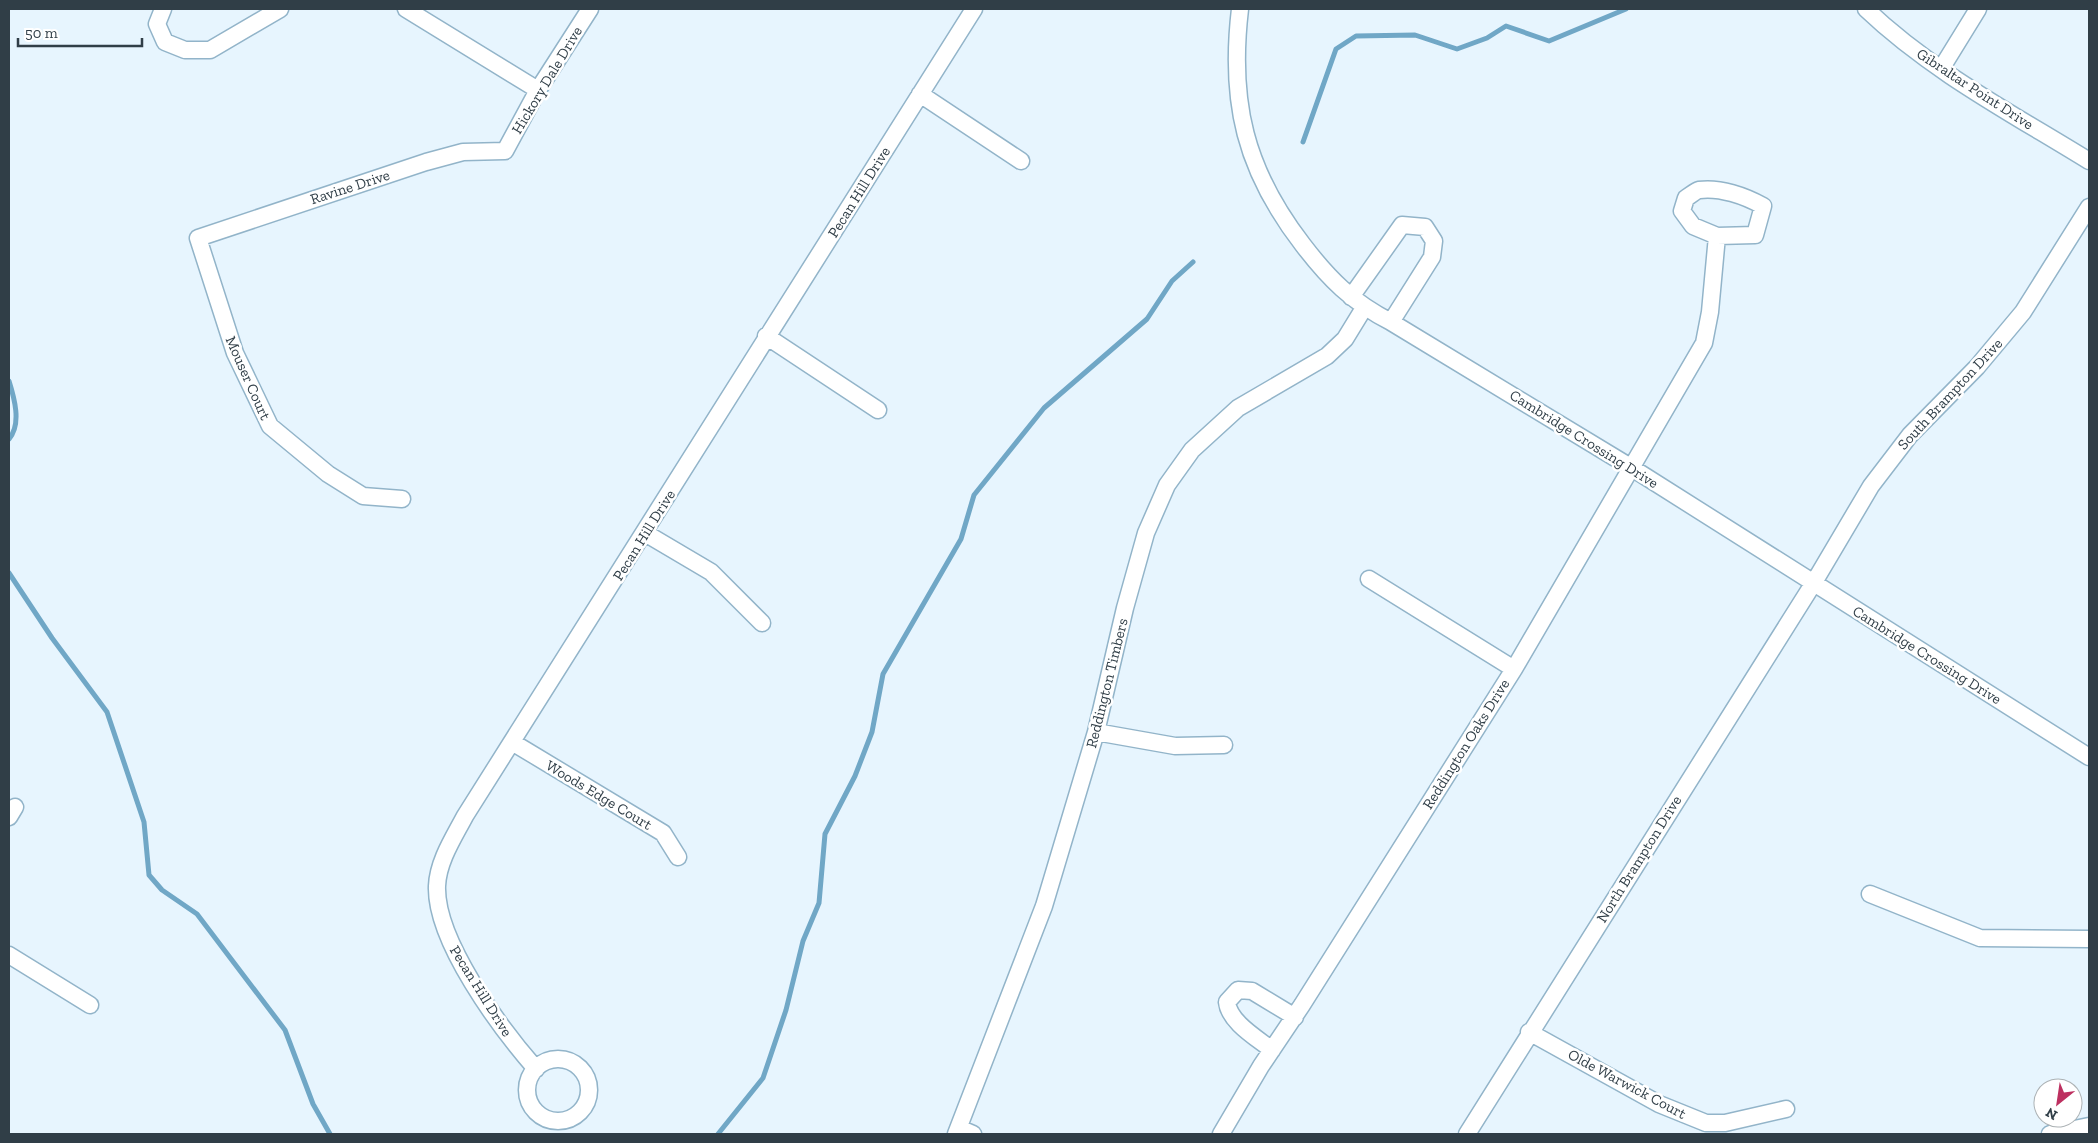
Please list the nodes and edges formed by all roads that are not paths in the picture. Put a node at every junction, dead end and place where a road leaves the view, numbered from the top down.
1 (163, 9) edge
2 (280, 9) edge
3 (406, 9) edge
4 (590, 9) edge
5 (974, 9) edge
6 (1240, 9) edge
7 (1866, 9) edge
8 (1978, 9) edge
9 (1940, 68) junction
10 (538, 90) junction
11 (920, 94) junction
12 (505, 151) joint
13 (1021, 161) dead end
14 (2089, 161) edge
15 (2089, 207) edge
16 (1717, 236) junction
17 (198, 238) joint
18 (1351, 297) junction
19 (1364, 308) junction
20 (1391, 322) junction
21 (766, 336) junction
22 (878, 410) dead end
23 (1632, 468) junction
24 (402, 499) dead end
25 (645, 533) junction
26 (1370, 580) dead end
27 (1813, 584) junction
28 (762, 623) dead end
29 (1514, 669) junction
30 (1096, 732) junction
31 (512, 742) junction
32 (1224, 745) dead end
33 (2089, 757) edge
34 (678, 857) dead end
35 (1870, 894) dead end
36 (2089, 939) edge
37 (9, 955) edge
38 (90, 1005) dead end
39 (1295, 1017) junction
40 (1529, 1032) junction
41 (1272, 1050) junction
42 (536, 1069) dead end
43 (1786, 1109) dead end
44 (2089, 1126) edge
45 (963, 1132) edge
46 (1221, 1134) edge
47 (1467, 1134) edge
48 (2050, 1134) edge

1 - 2 street
3 - 10 street
4 - 10 street, Hickory Dale Drive
5 - 11 street, Pecan Hill Drive
6 - 18 street, Cambridge Crossing Drive
7 - 9 street, Gibraltar Point Drive
8 - 9 street
9 - 14 street, Gibraltar Point Drive
10 - 12 street, Hickory Dale Drive
11 - 13 street
11 - 21 street, Pecan Hill Drive
12 - 17 street, Ravine Drive
15 - 27 street, South Brampton Drive
16 - 16 street
16 - 23 street, Reddington Oaks Drive
17 - 24 street, Mouser Court
18 - 19 street, Cambridge Crossing Drive
18 - 20 street
19 - 20 street, Cambridge Crossing Drive
19 - 30 street, Reddington Timbers
20 - 23 street, Cambridge Crossing Drive
21 - 22 street
21 - 25 street, Pecan Hill Drive
23 - 27 street, Cambridge Crossing Drive
23 - 29 street, Reddington Oaks Drive
25 - 28 street
25 - 31 street, Pecan Hill Drive
26 - 29 street
27 - 33 street, Cambridge Crossing Drive
27 - 40 street, North Brampton Drive
29 - 39 street, Reddington Oaks Drive
30 - 32 street
30 - 45 street, Reddington Timbers
31 - 34 street, Woods Edge Court
31 - 42 street, Pecan Hill Drive
35 - 36 street
37 - 38 street
39 - 41 street, Reddington Oaks Drive
39 - 41 street
40 - 43 street, Olde Warwick Court
40 - 47 street, North Brampton Drive
41 - 46 street, Reddington Oaks Drive
44 - 48 street

